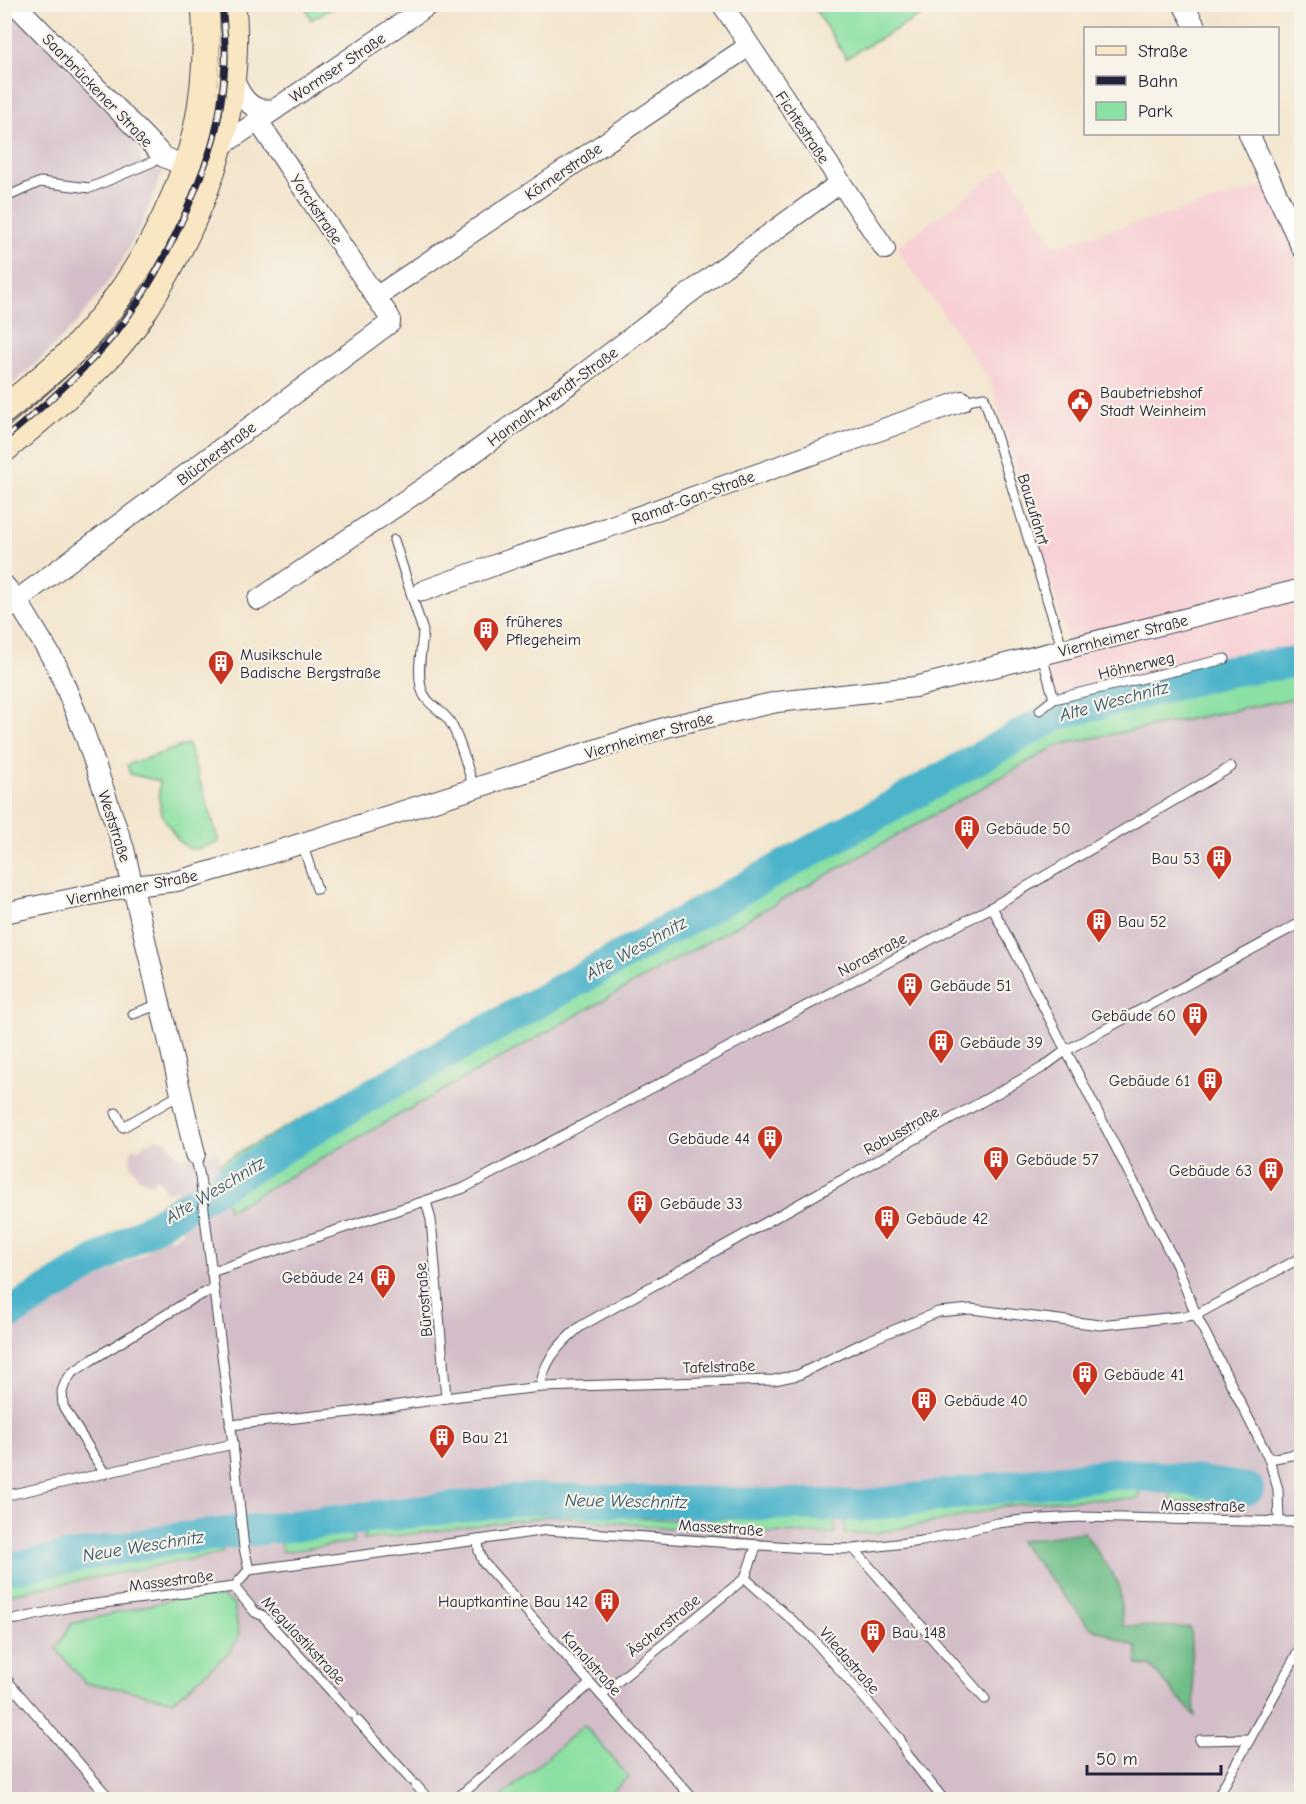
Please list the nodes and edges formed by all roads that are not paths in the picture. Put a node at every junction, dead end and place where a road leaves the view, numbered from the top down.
1 (15, 4) edge
2 (205, 4) edge
3 (232, 4) edge
4 (430, 4) edge
5 (722, 4) edge
6 (1183, 4) edge
7 (1195, 27) edge
8 (749, 46) junction
9 (232, 75) junction
10 (266, 115) junction
11 (1249, 135) edge
12 (219, 147) junction
13 (175, 162) junction
14 (840, 183) junction
15 (4, 198) edge
16 (1302, 248) edge
17 (885, 249) dead end
18 (376, 297) junction
19 (962, 401) joint
20 (4, 410) edge
21 (4, 449) edge
22 (394, 540) dead end
23 (1302, 589) edge
24 (423, 591) dead end
25 (258, 600) dead end
26 (12, 602) edge
27 (1063, 650) junction
28 (1042, 656) junction
29 (1225, 659) dead end
30 (1054, 699) junction
31 (1040, 710) dead end
32 (1231, 766) dead end
33 (474, 788) junction
34 (302, 843) junction
35 (133, 886) junction
36 (317, 889) dead end
37 (992, 907) junction
38 (4, 913) edge
39 (1302, 922) edge
40 (160, 1004) junction
41 (133, 1014) dead end
42 (1065, 1051) junction
43 (181, 1094) junction
44 (116, 1113) dead end
45 (195, 1154) joint
46 (426, 1201) junction
47 (1302, 1257) edge
48 (211, 1272) junction
49 (213, 1289) junction
50 (1196, 1315) junction
51 (541, 1387) junction
52 (446, 1398) junction
53 (230, 1425) junction
54 (233, 1444) junction
55 (1302, 1453) edge
56 (1269, 1459) junction
57 (105, 1474) junction
58 (4, 1496) edge
59 (1284, 1522) junction
60 (1302, 1522) edge
61 (478, 1540) junction
62 (757, 1544) junction
63 (854, 1549) junction
64 (249, 1570) junction
65 (745, 1578) junction
66 (234, 1587) junction
67 (4, 1620) edge
68 (1302, 1645) edge
69 (4, 1676) edge
70 (591, 1684) junction
71 (601, 1695) junction
72 (985, 1699) dead end
73 (1250, 1739) junction
74 (1200, 1740) dead end
75 (111, 1800) edge
76 (429, 1800) edge
77 (455, 1800) edge
78 (694, 1800) edge
79 (944, 1800) edge
80 (1216, 1800) edge

1 - 13 street, Saarbrückener Straße
2 - 13 main road
3 - 9 main road
4 - 10 street, Wormser Straße
5 - 8 street, Fichtestraße
6 - 7 street
8 - 14 street, Fichtestraße
8 - 18 street, Körnerstraße
9 - 10 street, Wormser Straße
9 - 12 main road
10 - 12 street, Wormser Straße
10 - 18 street, Yorckstraße
11 - 16 street
12 - 13 street, Wormser Straße
12 - 21 main road
13 - 15 lane
13 - 20 main road
14 - 17 street, Fichtestraße
14 - 25 street, Hannah-Arendt-Straße
18 - 26 street, Blücherstraße
19 - 24 street, Ramat-Gan-Straße
19 - 27 lane, Bauzufahrt
22 - 33 lane
23 - 27 street, Viernheimer Straße
26 - 35 street, Weststraße
27 - 28 street, Viernheimer Straße
28 - 30 lane
28 - 33 street, Viernheimer Straße
29 - 30 lane, Höhnerweg
30 - 31 lane, Höhnerweg
32 - 37 lane, Norastraße
33 - 34 street, Viernheimer Straße
34 - 35 street, Viernheimer Straße
34 - 36 lane
35 - 38 street, Viernheimer Straße
35 - 40 street, Weststraße
37 - 42 lane
37 - 46 lane, Norastraße
39 - 42 lane, Robusstraße
40 - 41 lane
40 - 43 street, Weststraße
42 - 50 lane
42 - 51 lane, Robusstraße
43 - 44 lane
43 - 45 street, Weststraße
45 - 48 lane
46 - 48 lane, Norastraße
46 - 52 lane, Bürostraße
47 - 50 lane
48 - 49 lane
49 - 53 lane
49 - 57 lane
50 - 51 lane, Tafelstraße
50 - 56 lane
51 - 52 lane, Tafelstraße
52 - 53 lane, Tafelstraße
53 - 54 lane
54 - 57 lane
54 - 64 lane
55 - 56 lane
56 - 59 lane
57 - 58 lane
59 - 60 lane, Massestraße
59 - 63 lane, Massestraße
61 - 62 lane, Massestraße
61 - 64 lane, Massestraße
61 - 70 lane, Kanalstraße
62 - 63 lane, Massestraße
62 - 65 lane
63 - 72 lane
64 - 66 lane, Massestraße
65 - 71 lane, Äscherstraße
65 - 79 lane, Viledastraße
66 - 67 lane, Massestraße
66 - 76 lane, Megulastikstraße
68 - 73 lane
69 - 75 lane
70 - 71 lane, Kanalstraße
70 - 77 lane
71 - 78 lane, Kanalstraße
73 - 74 lane
73 - 80 lane

